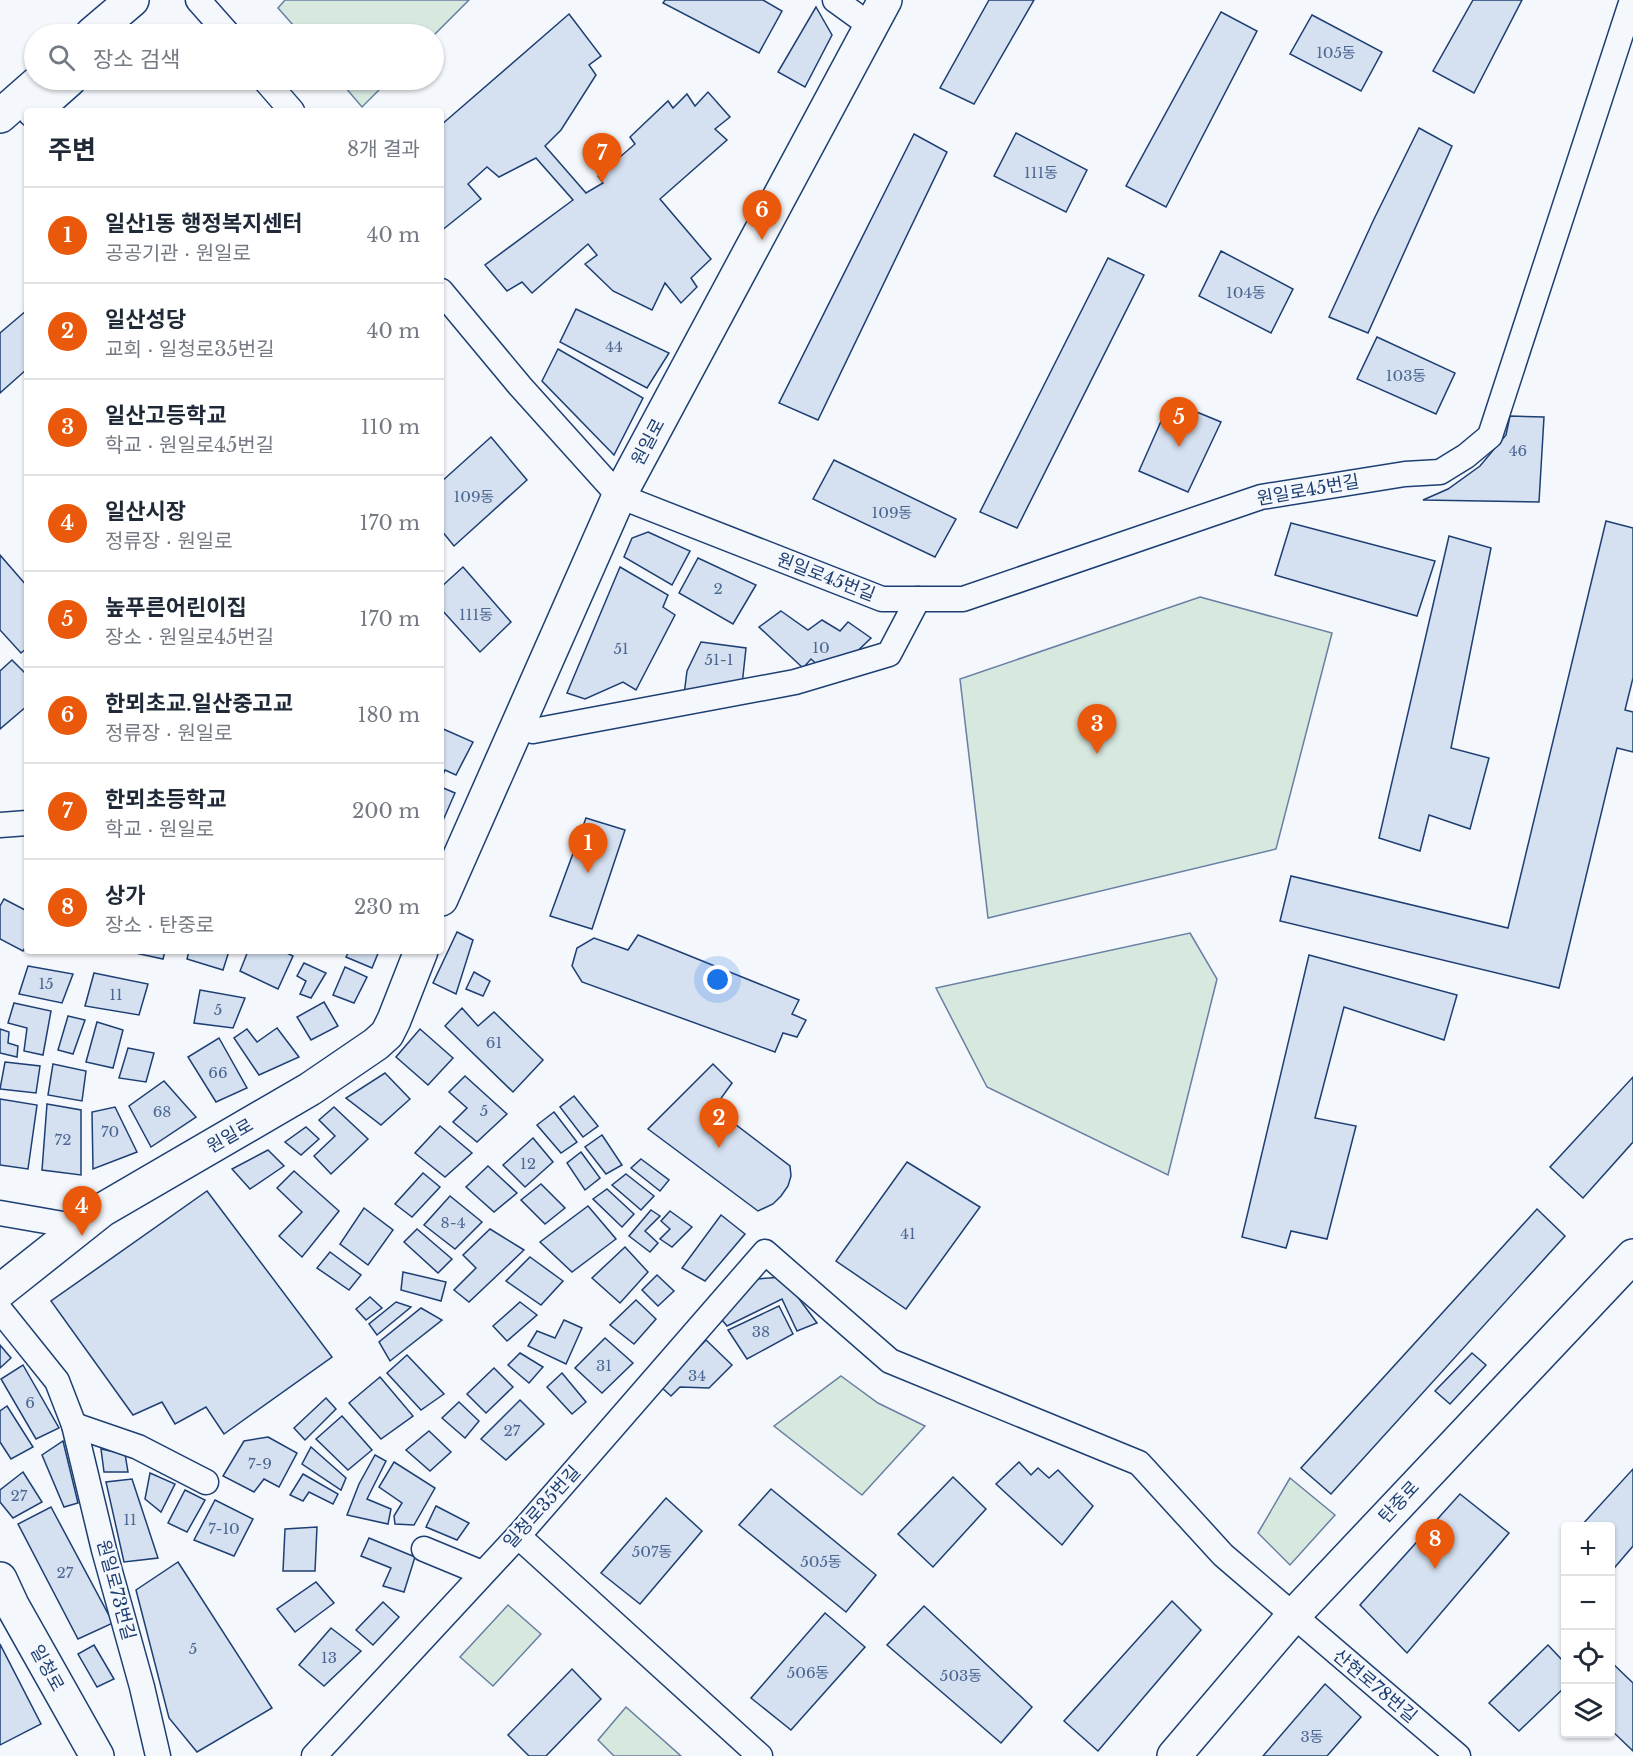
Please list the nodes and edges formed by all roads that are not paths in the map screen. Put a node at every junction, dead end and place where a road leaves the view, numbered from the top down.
1 (132, 0) edge
2 (157, 0) edge
3 (198, 0) edge
4 (835, 0) edge
5 (1632, 0) edge
6 (878, 13) edge
7 (104, 24) edge
8 (129, 24) edge
9 (219, 24) edge
10 (30, 90) edge
11 (58, 90) edge
12 (274, 90) edge
13 (37, 108) edge
14 (289, 108) edge
15 (0, 116) edge
16 (24, 120) edge
17 (0, 141) edge
18 (444, 295) edge
19 (619, 496) junction
20 (918, 599) junction
21 (518, 728) junction
22 (24, 823) edge
23 (0, 825) edge
24 (444, 887) edge
25 (420, 954) edge
26 (0, 1213) edge
27 (80, 1227) junction
28 (765, 1252) joint
29 (1633, 1256) edge
30 (0, 1291) edge
31 (0, 1310) edge
32 (74, 1425) junction
33 (206, 1482) dead end
34 (518, 1536) junction
35 (424, 1549) dead end
36 (482, 1573) junction
37 (0, 1579) edge
38 (1293, 1616) junction
39 (97, 1756) edge
40 (158, 1756) edge
41 (314, 1756) edge
42 (760, 1756) edge
43 (1174, 1756) edge
44 (1458, 1756) edge

1 - 7 street
2 - 8 street
3 - 9 street
4 - 6 street
5 - 20 street, 원일로45번길
6 - 19 street, 원일로
10 - 15 street
11 - 13 street
12 - 14 street
16 - 17 street
18 - 19 street
19 - 20 street, 원일로45번길
19 - 21 street, 원일로
20 - 21 street
21 - 24 street, 원일로
22 - 23 street
25 - 27 street, 원일로
26 - 27 street
27 - 30 street, 원일로
28 - 34 street, 일청로35번길
28 - 38 street, 산현로78번길
29 - 38 street, 탄중로
31 - 32 street, 원일로73번길
32 - 33 street
32 - 40 street, 원일로73번길
34 - 36 street, 일청로35번길
34 - 42 street
35 - 36 street
36 - 41 street, 일청로35번길
37 - 39 street, 일청로
38 - 43 street, 탄중로
38 - 44 street, 산현로78번길

